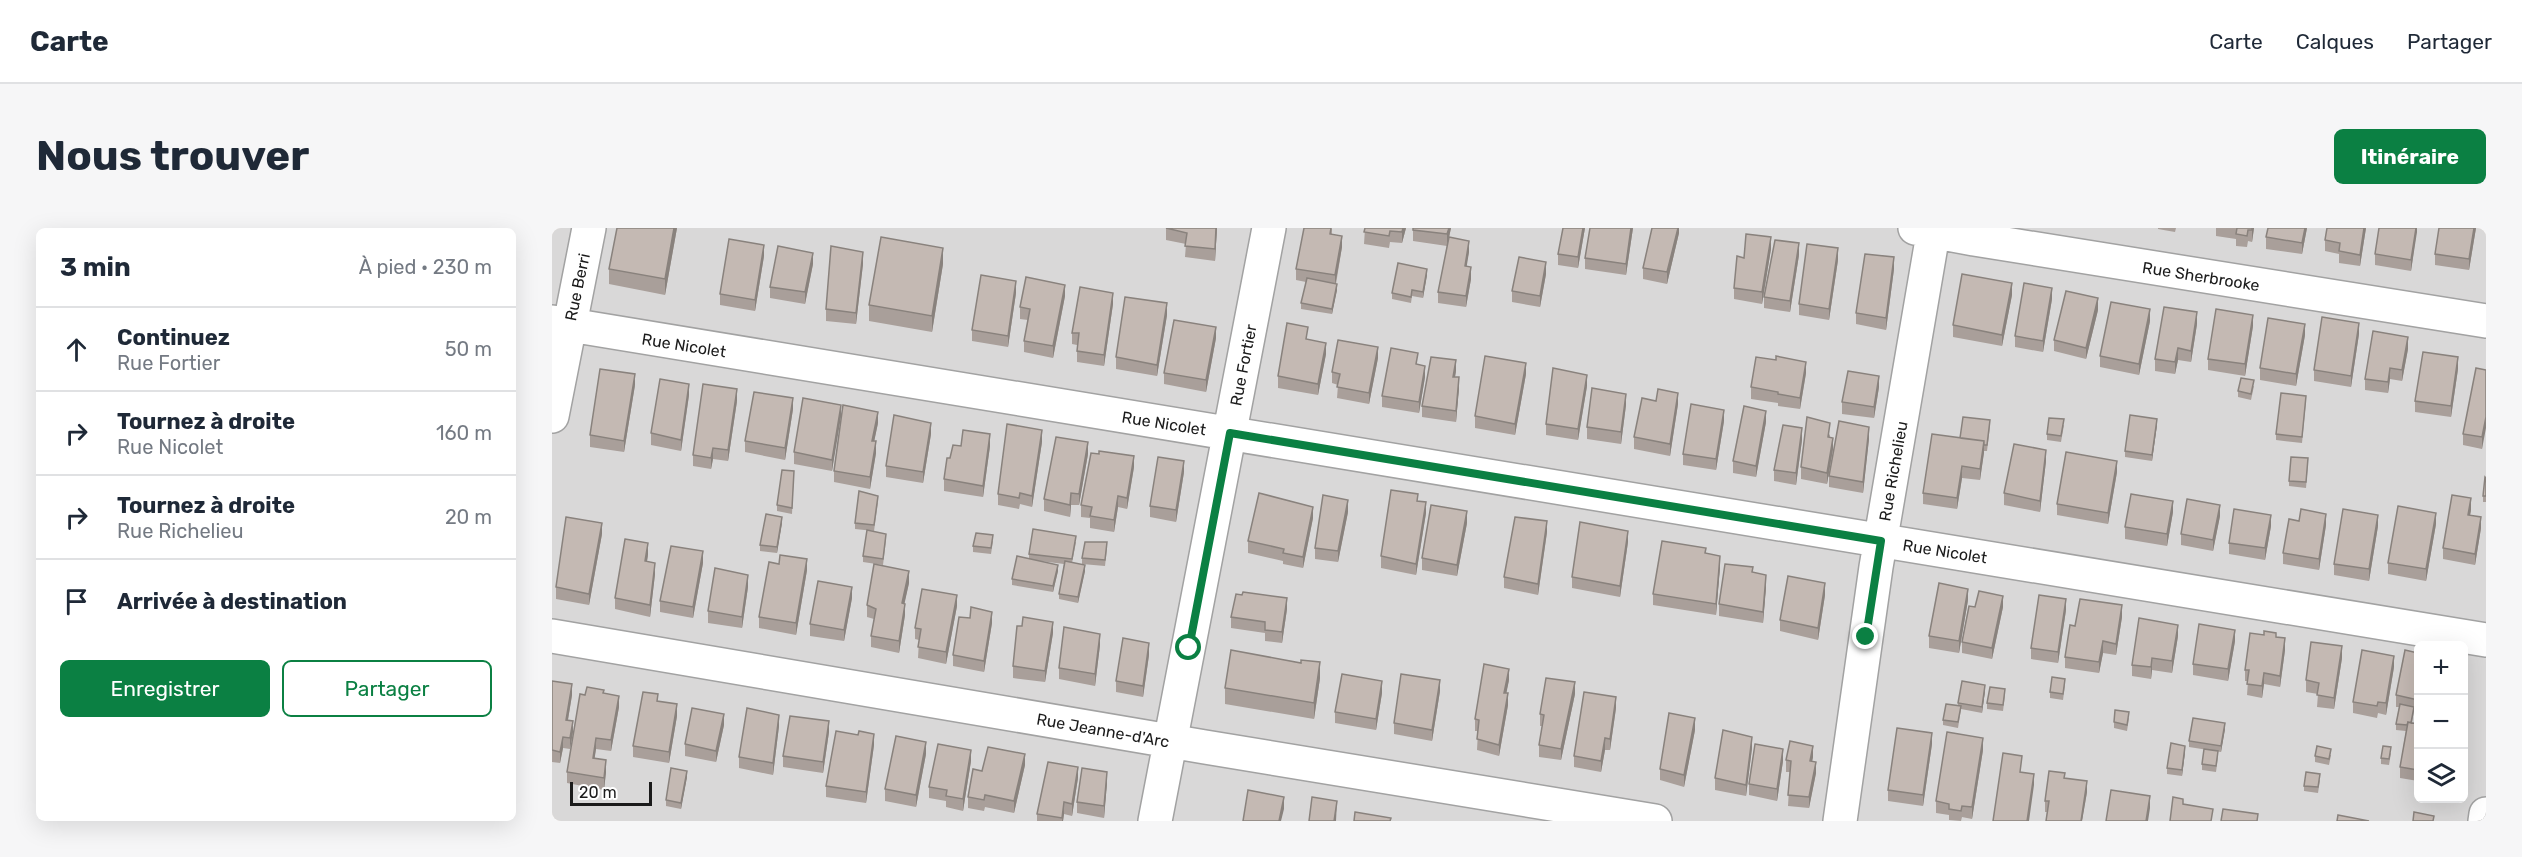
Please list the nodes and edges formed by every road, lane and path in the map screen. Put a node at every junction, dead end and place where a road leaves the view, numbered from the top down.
1 (590, 228) edge
2 (1269, 228) edge
3 (1928, 229) edge
4 (2486, 321) edge
5 (560, 323) edge
6 (552, 416) edge
7 (1230, 433) junction
8 (1881, 541) junction
9 (552, 636) edge
10 (2486, 640) edge
11 (1171, 741) junction
12 (2486, 814) edge
13 (1155, 821) edge
14 (1655, 821) edge
15 (1840, 821) edge
16 (2485, 821) edge

1 - 5 street, Rue Berri
2 - 7 street, Rue Fortier
3 - 4 street, Rue Sherbrooke
3 - 8 street, Rue Richelieu
5 - 6 street, Rue Berri
5 - 7 street, Rue Nicolet
7 - 8 street, Rue Nicolet
7 - 11 street, Rue Fortier
8 - 10 street, Rue Nicolet
8 - 15 street, Rue Richelieu
9 - 11 street, Rue Jeanne-d'Arc
11 - 13 street, Rue Fortier
11 - 14 street, Rue Jeanne-d'Arc
12 - 16 street

